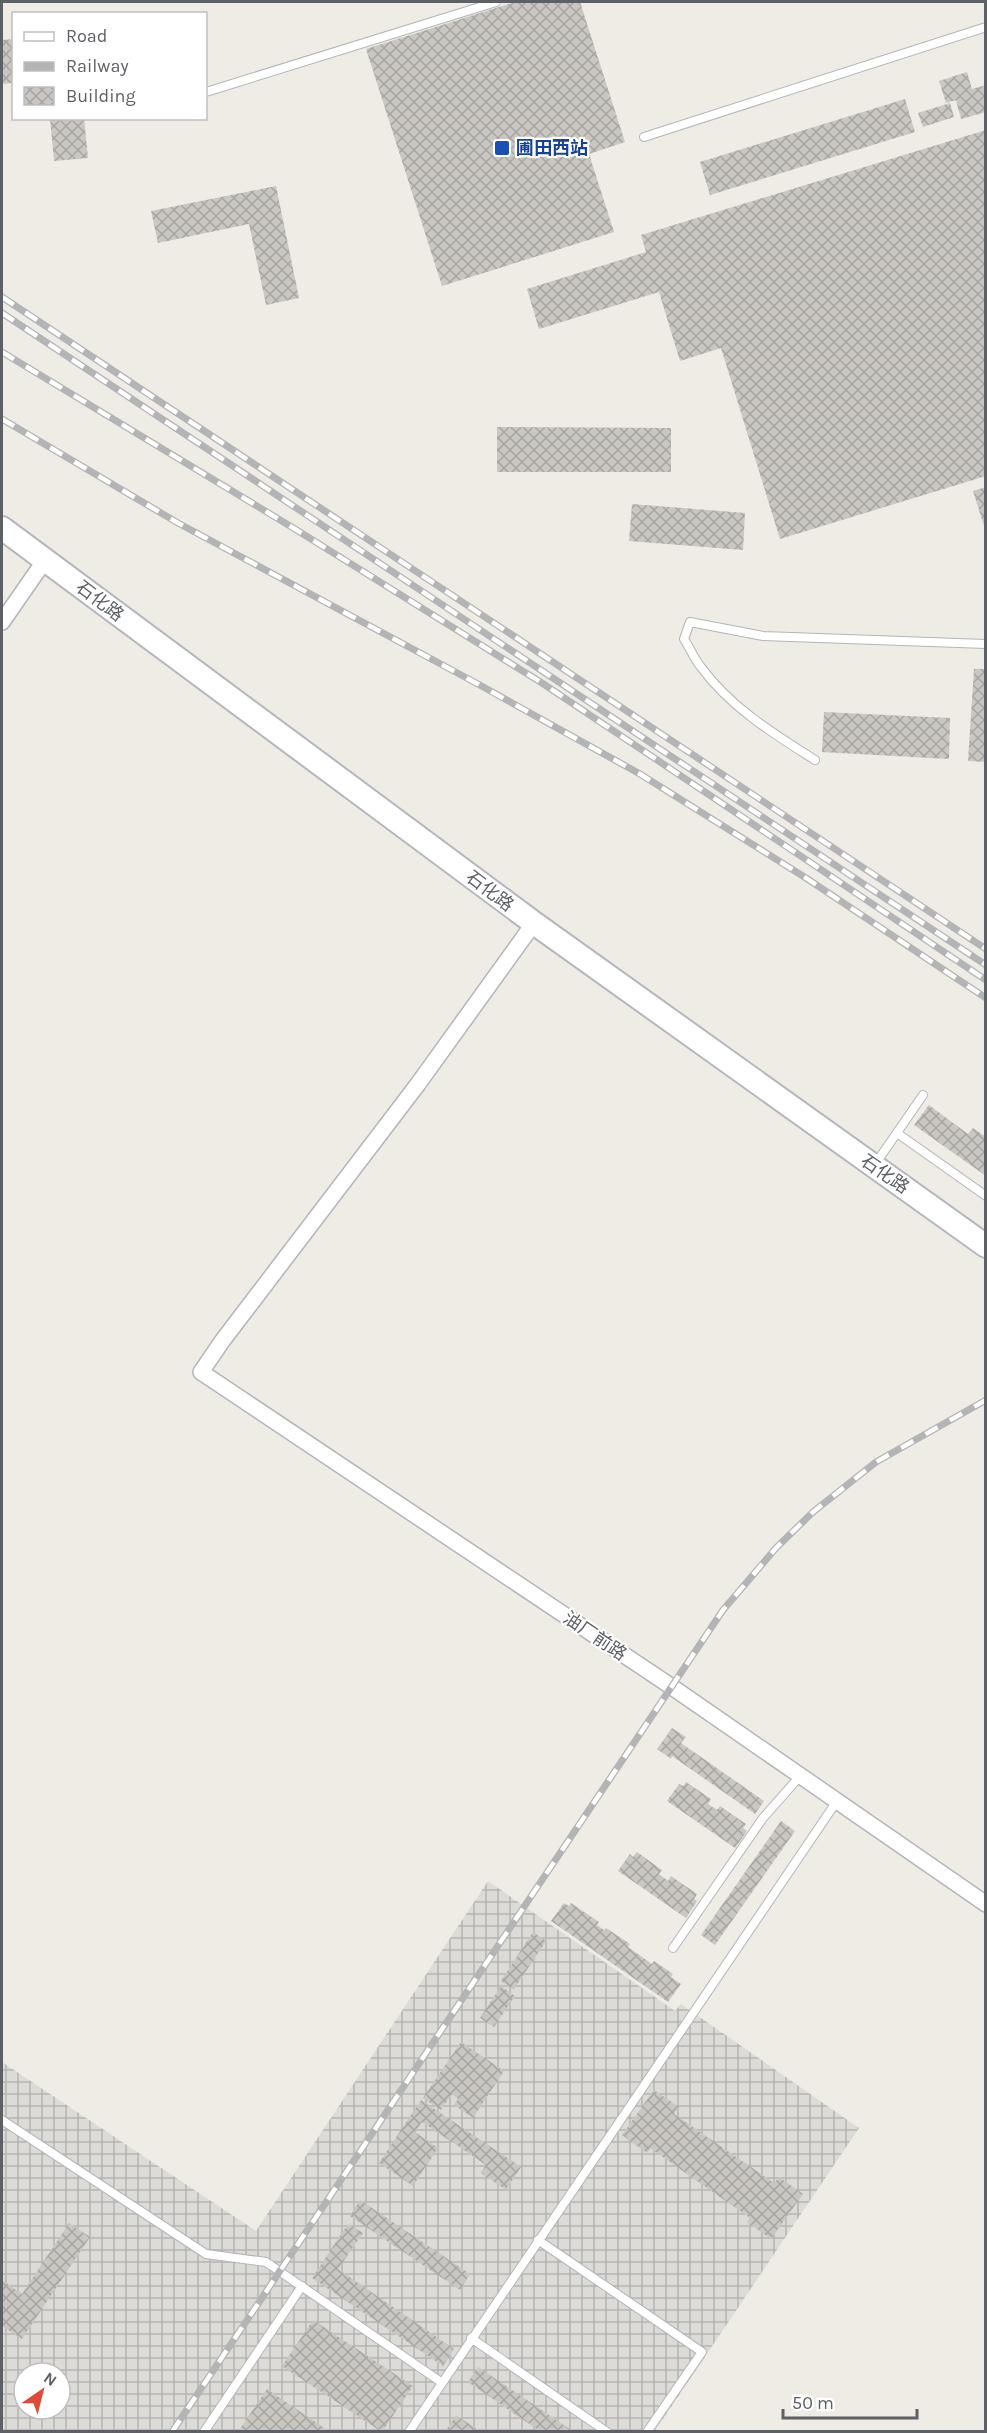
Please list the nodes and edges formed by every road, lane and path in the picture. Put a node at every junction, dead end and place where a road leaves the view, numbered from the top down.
1 (496, 2) edge
2 (986, 27) edge
3 (207, 92) edge
4 (644, 137) dead end
5 (2, 528) edge
6 (45, 560) junction
7 (2, 622) edge
8 (986, 644) edge
9 (815, 760) dead end
10 (534, 923) junction
11 (923, 1095) dead end
12 (897, 1133) junction
13 (873, 1166) junction
14 (986, 1196) edge
15 (986, 1246) edge
16 (800, 1776) junction
17 (837, 1801) junction
18 (986, 1904) edge
19 (673, 1948) dead end
20 (2, 2120) edge
21 (538, 2240) junction
22 (302, 2286) junction
23 (471, 2338) junction
24 (441, 2382) junction
25 (204, 2432) edge
26 (409, 2432) edge
27 (607, 2432) edge
28 (647, 2432) edge

1 - 3 lane
2 - 4 lane
5 - 6 street, 石化路
6 - 7 street
6 - 10 street, 石化路
8 - 9 lane
10 - 13 street, 石化路
10 - 16 street, 油厂前路
11 - 12 lane
12 - 13 lane
12 - 14 lane
13 - 15 street, 石化路
16 - 17 street, 油厂前路
16 - 19 lane
17 - 18 street, 油厂前路
17 - 21 lane
20 - 22 lane
21 - 23 lane
21 - 28 lane
22 - 24 lane
22 - 25 lane
23 - 24 lane
23 - 27 lane
24 - 26 lane

